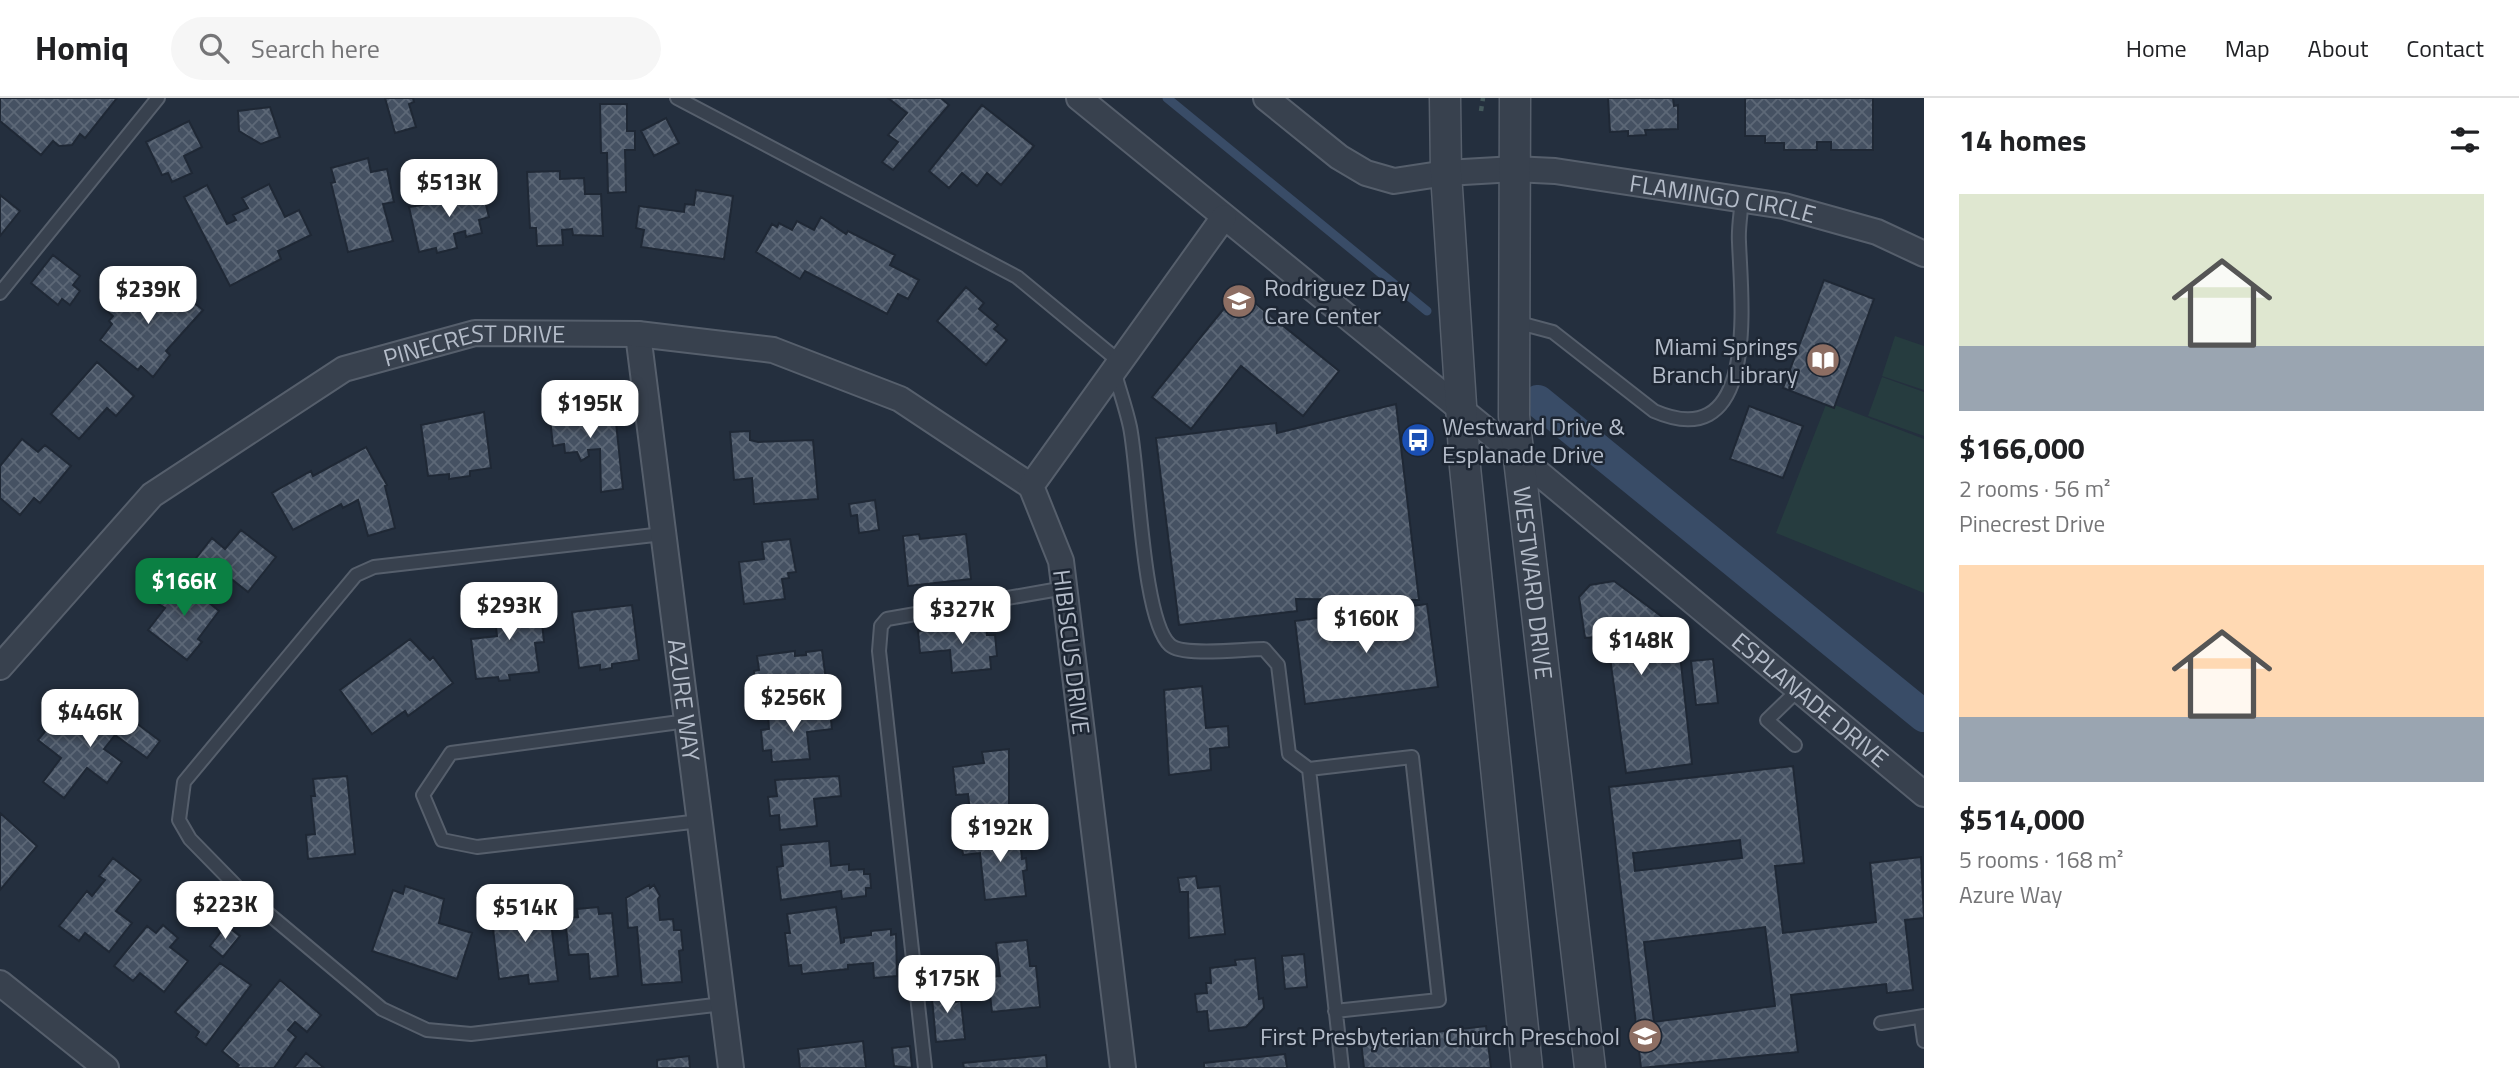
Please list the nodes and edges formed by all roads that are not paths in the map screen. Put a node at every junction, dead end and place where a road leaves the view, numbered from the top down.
1 (158, 98) edge
2 (677, 98) edge
3 (1079, 98) edge
4 (1266, 98) edge
5 (1503, 104) edge
6 (1457, 105) edge
7 (1515, 169) junction
8 (1446, 173) junction
9 (1742, 198) junction
10 (1224, 217) junction
11 (1924, 254) edge
12 (0, 293) edge
13 (1512, 321) junction
14 (638, 334) junction
15 (1117, 366) junction
16 (1460, 410) junction
17 (1517, 456) junction
18 (1031, 486) junction
19 (663, 534) junction
20 (1065, 588) junction
21 (0, 667) edge
22 (1798, 691) junction
23 (687, 721) junction
24 (1795, 745) dead end
25 (1309, 769) junction
26 (1924, 794) edge
27 (700, 821) junction
28 (0, 983) edge
29 (723, 1004) junction
30 (1335, 1011) junction
31 (1922, 1017) edge
32 (1881, 1023) dead end
33 (1924, 1041) edge
34 (106, 1068) edge
35 (732, 1068) edge
36 (925, 1068) edge
37 (1123, 1068) edge
38 (1342, 1068) edge
39 (1527, 1068) edge
40 (1590, 1068) edge

1 - 12 lane
2 - 15 lane
3 - 10 street, ESPLANADE DRIVE
4 - 8 street, FLAMINGO CIRCLE
5 - 7 street, WESTWARD DRIVE
6 - 8 street
7 - 8 street, FLAMINGO CIRCLE
7 - 9 street, FLAMINGO CIRCLE
7 - 13 street, WESTWARD DRIVE
8 - 16 street
9 - 11 street, FLAMINGO CIRCLE
9 - 13 lane
10 - 15 street
10 - 16 street, ESPLANADE DRIVE
13 - 17 street, WESTWARD DRIVE
14 - 18 street, PINECREST DRIVE
14 - 19 street, AZURE WAY
14 - 21 street, PINECREST DRIVE
15 - 18 street
15 - 25 lane
16 - 17 street, ESPLANADE DRIVE
16 - 39 street
17 - 22 street, ESPLANADE DRIVE
17 - 40 street, WESTWARD DRIVE
18 - 20 street, HIBISCUS DRIVE
19 - 23 street, AZURE WAY
19 - 29 lane
20 - 36 lane
20 - 37 street, HIBISCUS DRIVE
22 - 24 lane
22 - 26 street, ESPLANADE DRIVE
23 - 27 street, AZURE WAY
23 - 27 lane
25 - 30 lane
25 - 30 lane
27 - 29 street, AZURE WAY
28 - 34 street
29 - 35 street, AZURE WAY
30 - 38 lane
31 - 32 lane
31 - 33 lane

